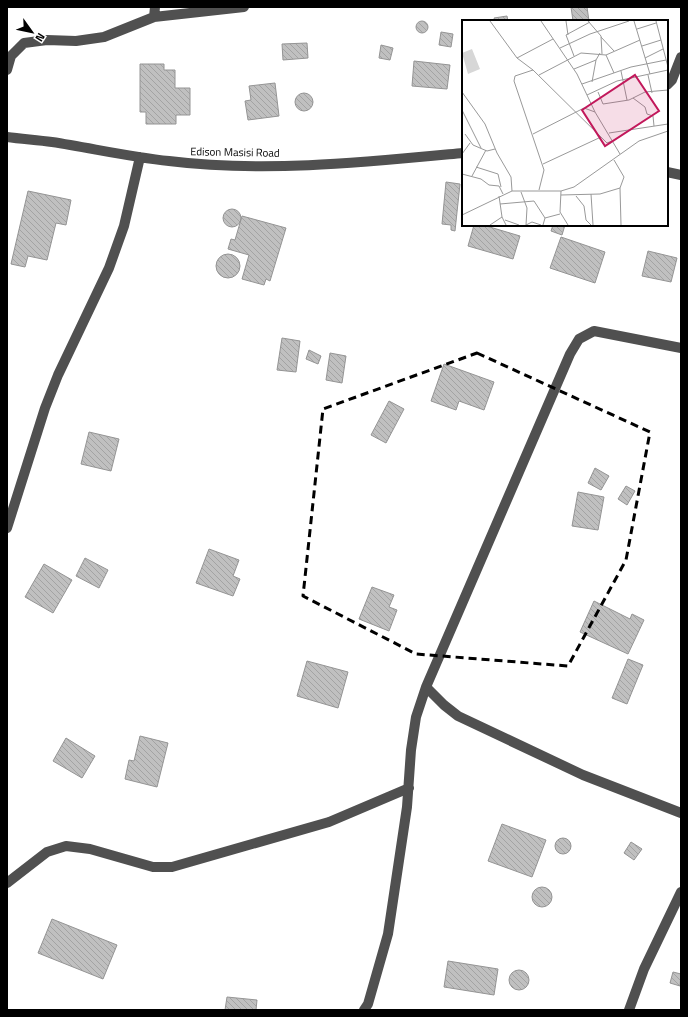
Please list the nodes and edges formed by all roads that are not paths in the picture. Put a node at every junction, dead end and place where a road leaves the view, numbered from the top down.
1 (244, 7) edge
2 (155, 12) edge
3 (681, 57) edge
4 (7, 70) edge
5 (668, 84) edge
6 (7, 137) edge
7 (462, 153) edge
8 (140, 157) junction
9 (668, 172) edge
10 (681, 175) edge
11 (681, 348) edge
12 (7, 528) edge
13 (426, 687) junction
14 (409, 788) junction
15 (681, 813) edge
16 (7, 883) edge
17 (681, 892) edge
18 (364, 1010) edge
19 (629, 1010) edge

1 - 2 street
2 - 4 street
3 - 5 street
6 - 8 street, Edison Masisi Road
7 - 8 street, Edison Masisi Road
8 - 12 street
9 - 10 street
11 - 13 street
13 - 14 street
13 - 15 street
14 - 16 street
14 - 18 street
17 - 19 street

